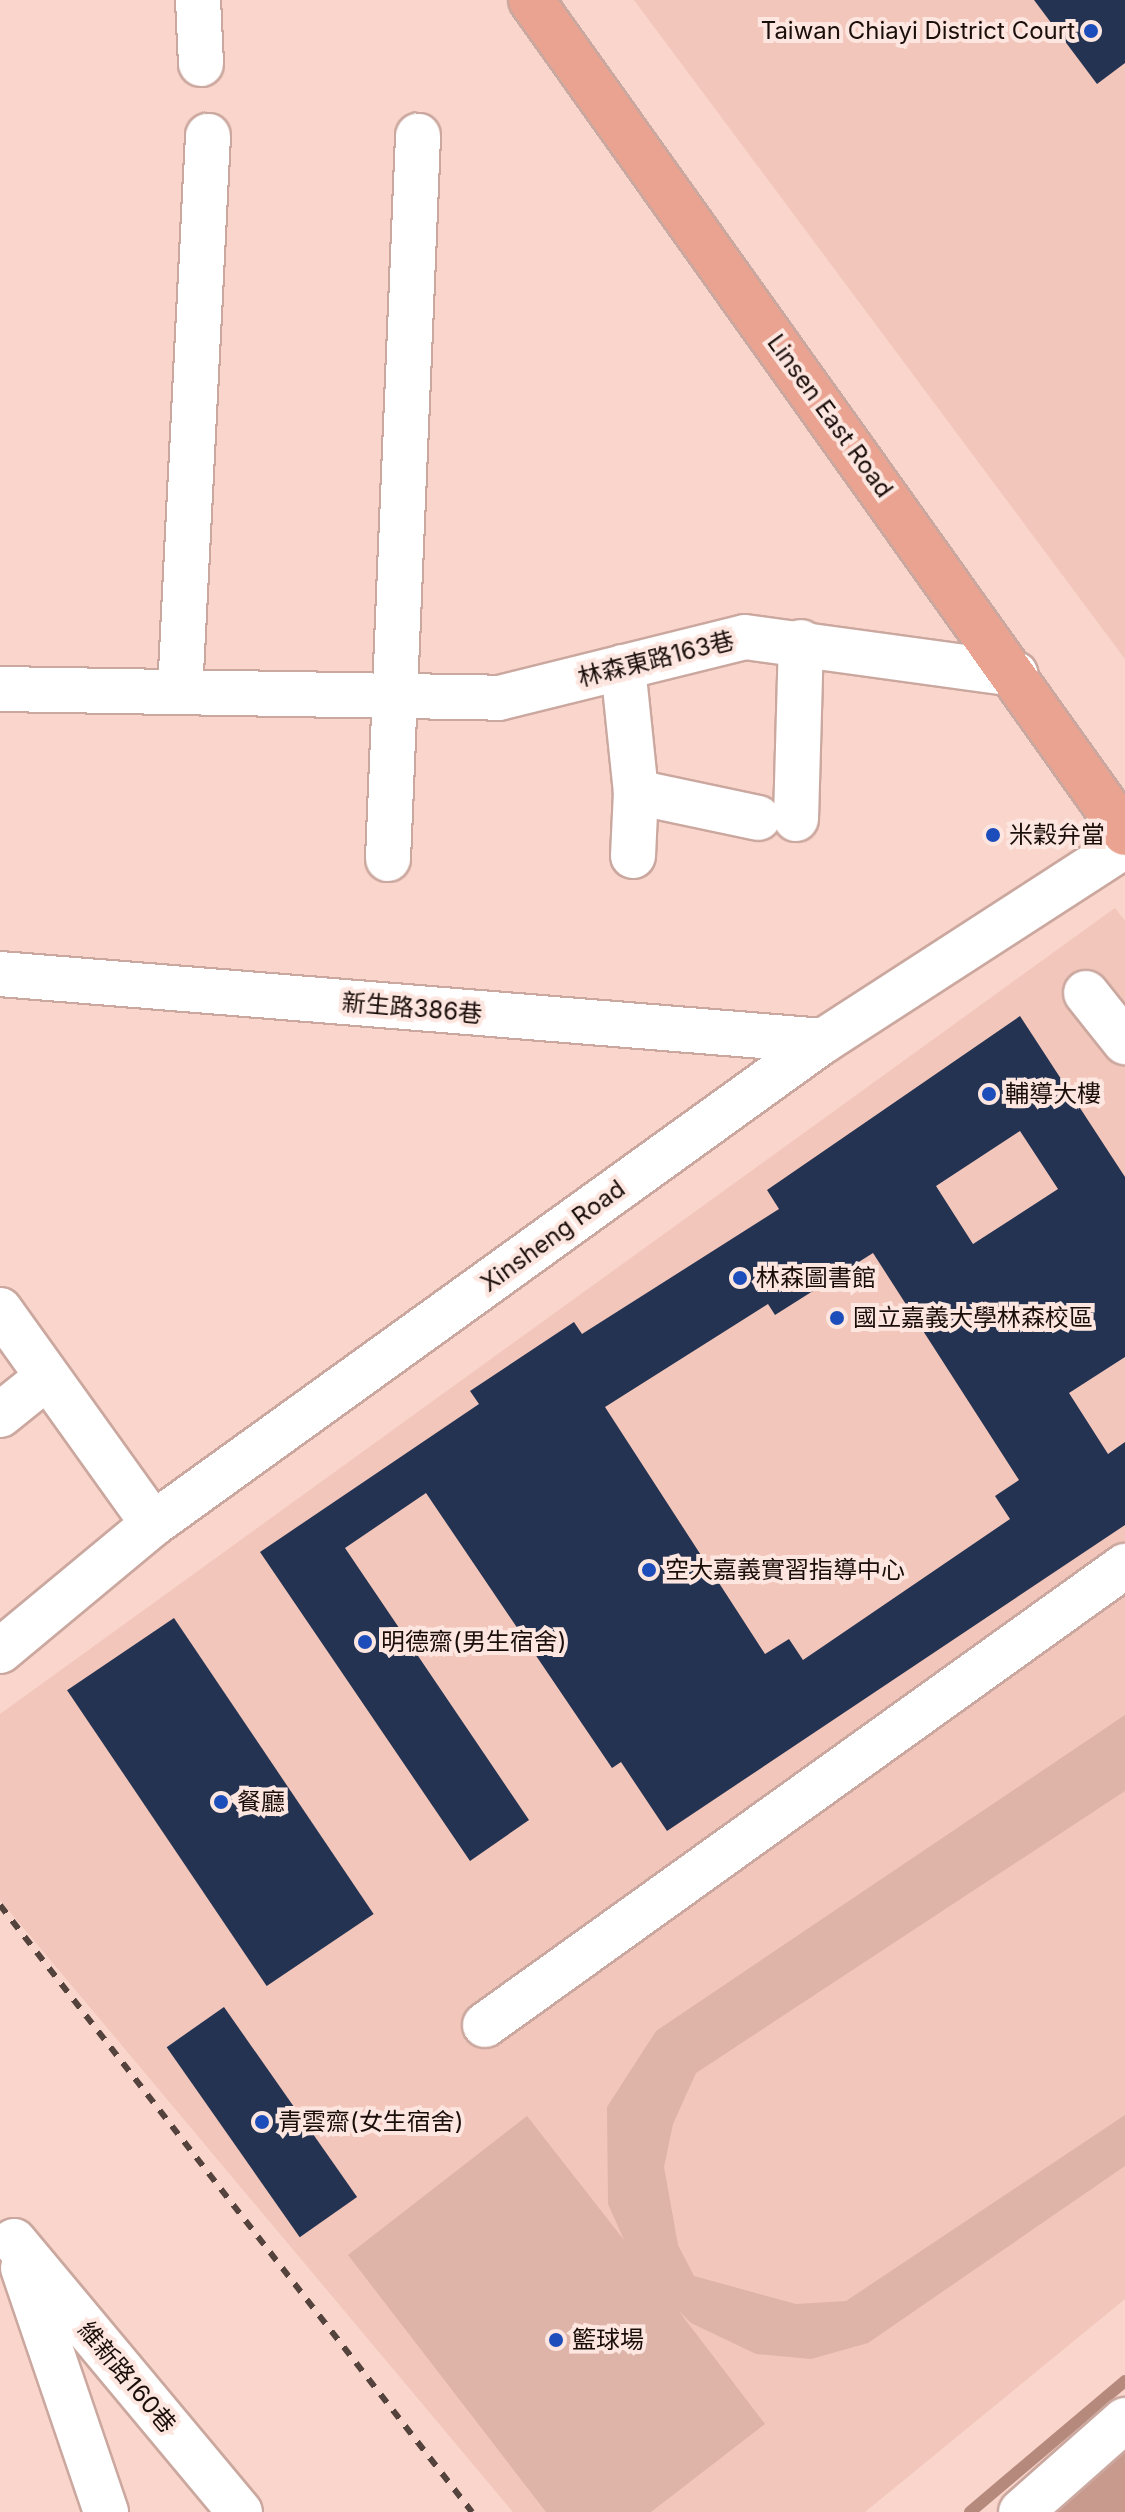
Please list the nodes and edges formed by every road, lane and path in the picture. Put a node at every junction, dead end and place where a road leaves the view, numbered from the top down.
1 (198, 0) edge
2 (531, 0) edge
3 (201, 64) dead end
4 (208, 136) dead end
5 (418, 136) dead end
6 (801, 642) junction
7 (623, 667) junction
8 (1015, 674) junction
9 (0, 689) edge
10 (180, 692) junction
11 (392, 694) junction
12 (636, 792) junction
13 (1125, 833) edge
14 (1125, 846) edge
15 (633, 856) dead end
16 (388, 859) dead end
17 (0, 974) edge
18 (1086, 993) dead end
19 (823, 1041) junction
20 (1125, 1042) edge
21 (0, 1310) edge
22 (46, 1378) junction
23 (0, 1415) edge
24 (153, 1524) junction
25 (1125, 1566) edge
26 (0, 1651) edge
27 (485, 2025) dead end
28 (7, 2244) edge
29 (1125, 2420) edge
30 (106, 2512) edge
31 (240, 2512) edge
32 (1021, 2512) edge

1 - 3 street
2 - 8 main road, Linsen East Road
4 - 10 street
5 - 11 street
6 - 7 street, 林森東路163巷
6 - 8 street, 林森東路163巷
6 - 12 street
7 - 11 street, 林森東路163巷
7 - 12 street
8 - 13 main road, Linsen East Road
9 - 10 street, 林森東路163巷
10 - 11 street, 林森東路163巷
11 - 16 street
12 - 15 street
14 - 19 street, Xinsheng Road
17 - 19 street, 新生路386巷
18 - 20 street
19 - 24 street, Xinsheng Road
21 - 22 street
22 - 23 street
22 - 24 street
24 - 26 street, Xinsheng Road
25 - 27 street
28 - 30 street, 維新路160巷
28 - 31 street, 維新路160巷
29 - 32 street

